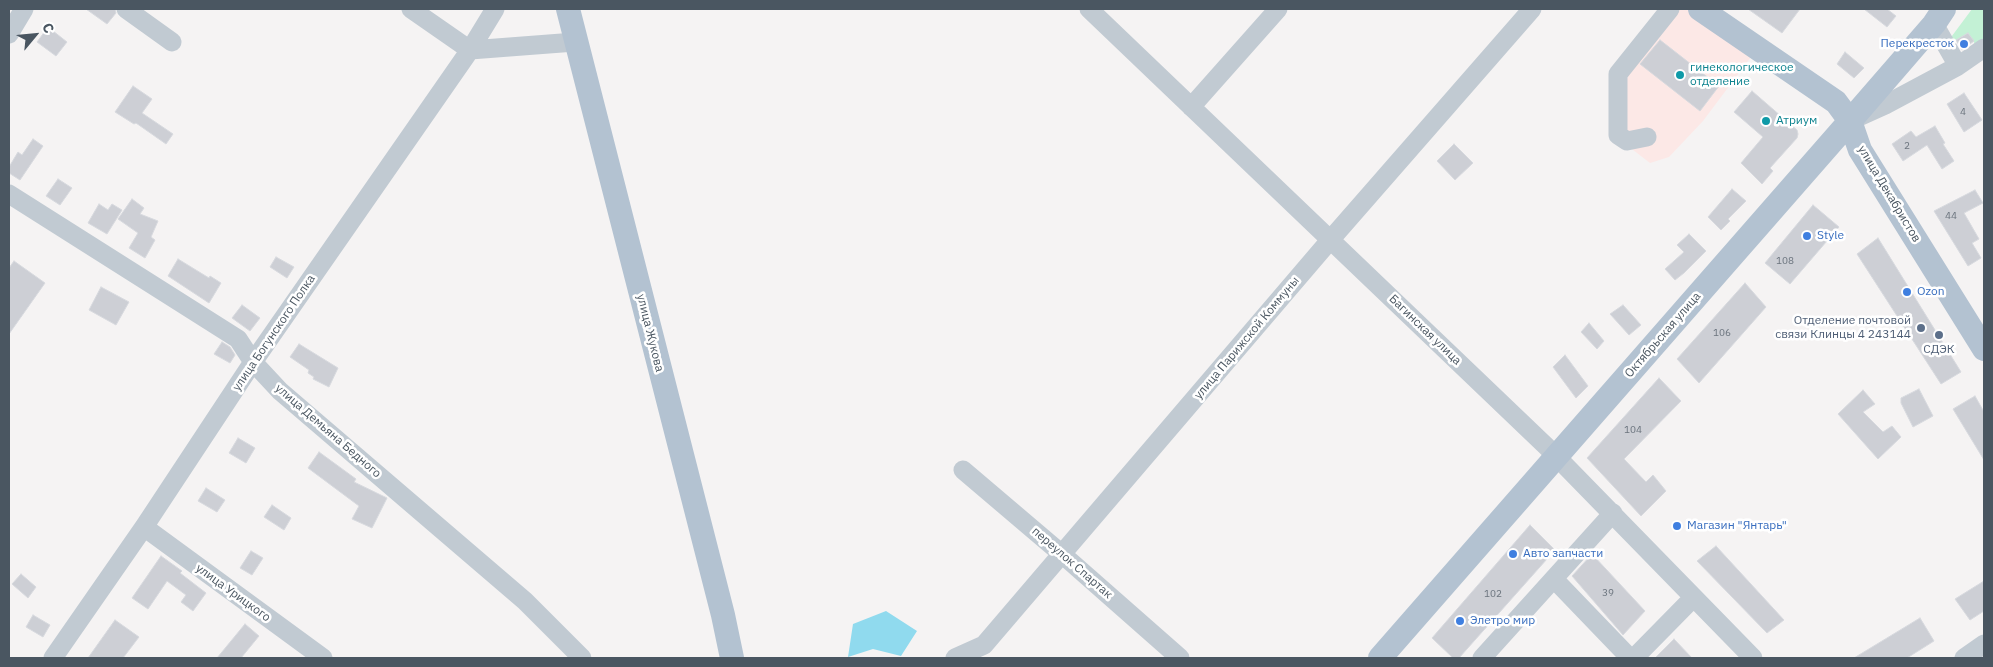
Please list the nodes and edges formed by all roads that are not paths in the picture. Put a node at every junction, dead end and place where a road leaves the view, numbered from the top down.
1 (24, 9) edge
2 (126, 9) edge
3 (411, 9) edge
4 (495, 9) edge
5 (568, 9) edge
6 (1089, 9) edge
7 (1278, 9) edge
8 (1532, 9) edge
9 (1670, 9) edge
10 (1700, 9) edge
11 (1939, 16) edge
12 (9, 34) edge
13 (172, 42) dead end
14 (575, 42) junction
15 (1984, 48) edge
16 (470, 50) junction
17 (1958, 66) junction
18 (1191, 106) junction
19 (1850, 120) junction
20 (1647, 137) dead end
21 (9, 194) edge
22 (1331, 239) junction
23 (1984, 349) edge
24 (253, 362) junction
25 (1556, 457) junction
26 (963, 470) dead end
27 (1613, 514) junction
28 (144, 527) junction
29 (1063, 555) junction
30 (1554, 579) junction
31 (1693, 598) junction
32 (1984, 644) edge
33 (53, 658) edge
34 (323, 658) edge
35 (582, 658) edge
36 (732, 658) edge
37 (955, 658) edge
38 (1180, 658) edge
39 (1380, 658) edge
40 (1482, 658) edge
41 (1630, 658) edge
42 (1634, 658) edge
43 (1753, 658) edge
44 (1964, 658) edge

1 - 12 street
2 - 13 street
3 - 16 street
4 - 16 street, улица Богунского Полка
5 - 14 main road, улица Жукова
6 - 18 street, Багинская улица
7 - 18 street
8 - 22 street, улица Парижской Коммуны
9 - 20 street
10 - 19 main road, улица Декабристов
11 - 17 street
11 - 19 main road, Октябрьская улица
14 - 16 street
14 - 36 main road, улица Жукова
15 - 17 street
16 - 24 street, улица Богунского Полка
17 - 19 street
18 - 22 street, Багинская улица
19 - 23 main road, улица Декабристов
19 - 25 main road, Октябрьская улица
21 - 24 street, улица Демьяна Бедного
22 - 25 street, Багинская улица
22 - 29 street, улица Парижской Коммуны
24 - 28 street, улица Богунского Полка
24 - 35 street, улица Демьяна Бедного
25 - 27 street, Багинская улица
25 - 39 main road, Октябрьская улица
26 - 29 street, переулок Спартак
27 - 30 street
27 - 31 street, Багинская улица
28 - 33 street, улица Богунского Полка
28 - 34 street, улица Урицкого
29 - 37 street, улица Парижской Коммуны
29 - 38 street, переулок Спартак
30 - 40 street
30 - 41 street
31 - 42 street
31 - 43 street, Багинская улица
32 - 44 street

